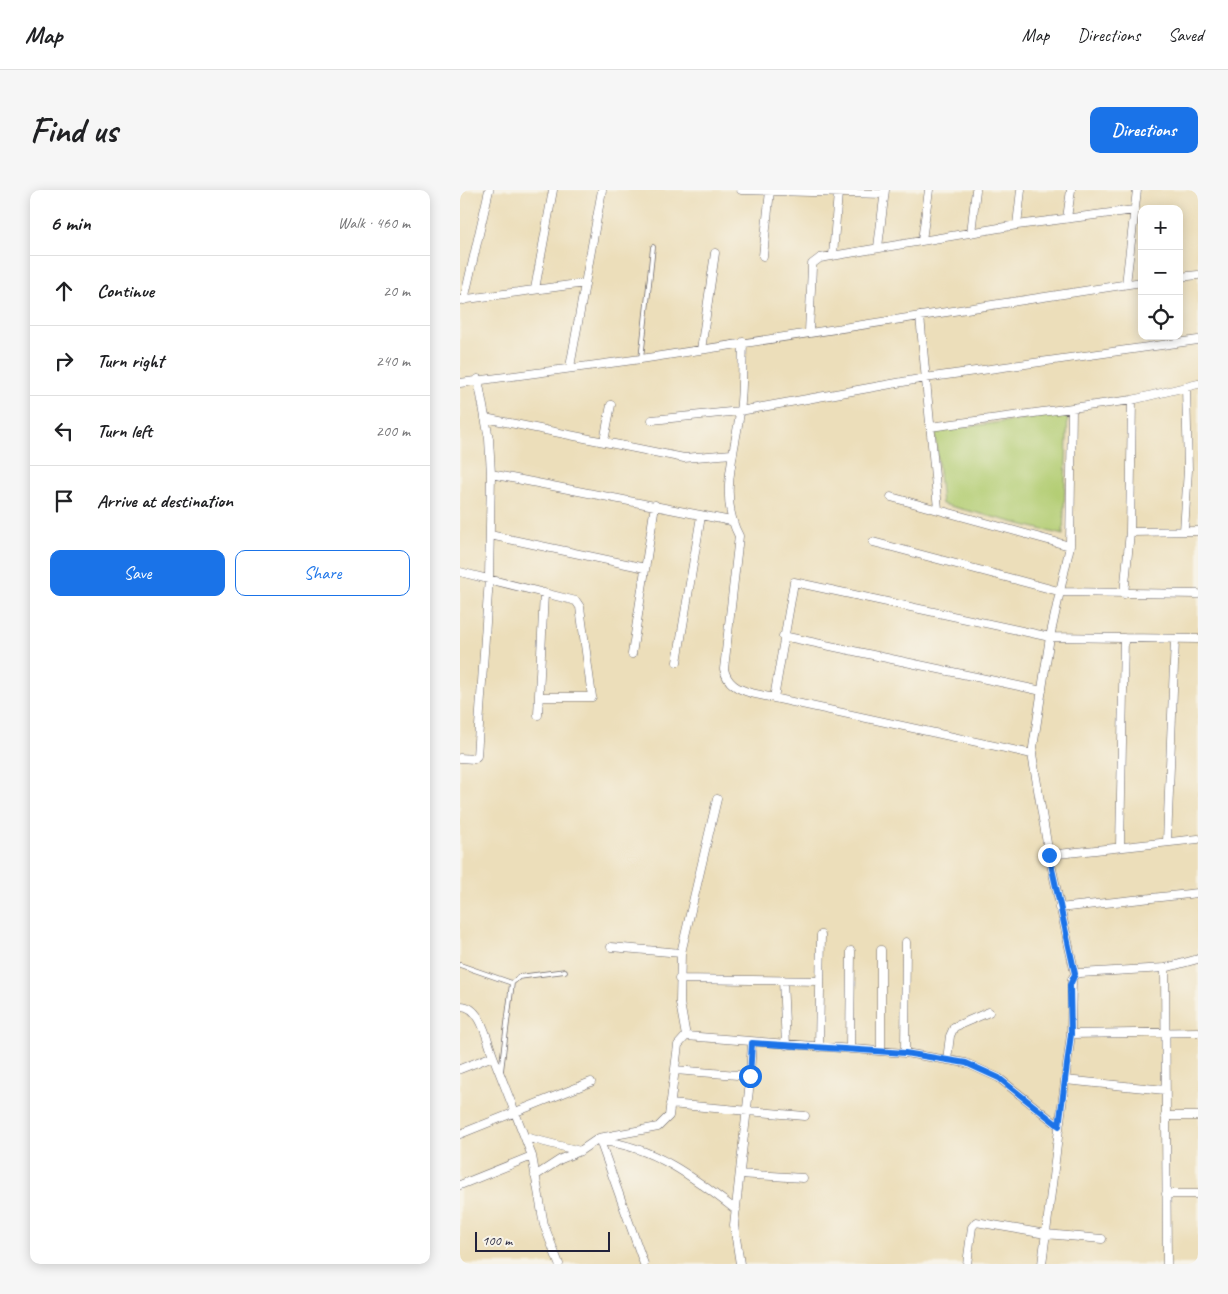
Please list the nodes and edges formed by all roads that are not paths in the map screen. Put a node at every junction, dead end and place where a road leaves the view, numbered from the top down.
1 (489, 190) edge
2 (553, 190) edge
3 (602, 190) edge
4 (741, 190) edge
5 (929, 190) edge
6 (976, 190) edge
7 (1021, 190) edge
8 (1071, 190) edge
9 (1137, 190) edge
10 (770, 191) junction
11 (884, 192) edge
12 (838, 193) junction
13 (1134, 210) junction
14 (1067, 218) junction
15 (1017, 225) junction
16 (971, 232) junction
17 (922, 240) junction
18 (653, 247) dead end
19 (878, 248) junction
20 (715, 253) dead end
21 (763, 256) dead end
22 (832, 256) junction
23 (1198, 274) edge
24 (1183, 276) edge
25 (1138, 282) edge
26 (585, 283) junction
27 (1126, 284) junction
28 (535, 289) junction
29 (462, 300) edge
30 (920, 316) junction
31 (809, 332) junction
32 (1198, 341) edge
33 (743, 342) junction
34 (701, 350) junction
35 (641, 359) junction
36 (570, 367) junction
37 (925, 378) junction
38 (478, 379) junction
39 (460, 383) edge
40 (1198, 384) edge
41 (1186, 387) junction
42 (1132, 400) junction
43 (611, 405) dead end
44 (1072, 408) junction
45 (740, 411) junction
46 (485, 418) junction
47 (652, 420) dead end
48 (930, 426) junction
49 (604, 441) junction
50 (732, 454) junction
51 (1188, 470) junction
52 (1198, 470) edge
53 (491, 474) junction
54 (891, 497) dead end
55 (655, 505) junction
56 (938, 509) junction
57 (701, 516) junction
58 (731, 521) junction
59 (1184, 531) junction
60 (1198, 531) edge
61 (1130, 532) junction
62 (490, 535) junction
63 (873, 542) dead end
64 (1070, 546) junction
65 (645, 568) junction
66 (460, 572) edge
67 (489, 578) junction
68 (544, 592) junction
69 (1062, 592) junction
70 (1124, 594) junction
71 (1198, 594) edge
72 (784, 636) junction
73 (1050, 637) junction
74 (1124, 638) junction
75 (1175, 639) junction
76 (1198, 639) edge
77 (632, 654) dead end
78 (677, 662) dead end
79 (1042, 691) junction
80 (539, 697) junction
81 (774, 698) junction
82 (538, 715) dead end
83 (1032, 754) junction
84 (460, 758) edge
85 (717, 799) dead end
86 (1198, 839) edge
87 (1167, 842) junction
88 (1120, 847) junction
89 (1049, 855) junction
90 (1198, 894) edge
91 (1059, 908) junction
92 (821, 935) dead end
93 (906, 942) dead end
94 (610, 947) dead end
95 (881, 950) dead end
96 (850, 951) dead end
97 (681, 953) junction
98 (1198, 961) edge
99 (460, 965) edge
100 (1165, 968) junction
101 (564, 972) dead end
102 (1075, 974) junction
103 (679, 979) junction
104 (783, 980) junction
105 (820, 980) junction
106 (512, 983) junction
107 (460, 1006) edge
108 (989, 1012) dead end
109 (1166, 1032) junction
110 (1198, 1032) edge
111 (1071, 1034) junction
112 (686, 1036) junction
113 (752, 1043) junction
114 (786, 1045) junction
115 (819, 1047) junction
116 (850, 1049) junction
117 (881, 1051) junction
118 (905, 1053) junction
119 (493, 1056) junction
120 (947, 1060) junction
121 (460, 1069) edge
122 (675, 1070) junction
123 (501, 1076) junction
124 (750, 1076) junction
125 (1065, 1080) junction
126 (591, 1082) dead end
127 (1165, 1090) junction
128 (670, 1104) junction
129 (747, 1113) junction
130 (516, 1114) junction
131 (805, 1116) dead end
132 (1165, 1116) junction
133 (1198, 1116) edge
134 (1059, 1126) junction
135 (460, 1134) edge
136 (525, 1137) junction
137 (599, 1139) junction
138 (580, 1151) junction
139 (532, 1156) junction
140 (740, 1174) junction
141 (535, 1176) junction
142 (803, 1178) dead end
143 (460, 1185) edge
144 (1166, 1194) junction
145 (1198, 1194) edge
146 (736, 1210) junction
147 (1046, 1234) junction
148 (1102, 1239) dead end
149 (559, 1264) edge
150 (644, 1264) edge
151 (740, 1264) edge
152 (967, 1264) edge
153 (1042, 1264) edge
154 (1167, 1264) edge

1 - 29 street
2 - 28 street
3 - 26 street
4 - 10 street
5 - 17 street
6 - 16 street
7 - 15 street
8 - 14 street
9 - 13 street
10 - 12 street
10 - 21 street
11 - 12 street
11 - 19 street
12 - 22 street
13 - 14 street
13 - 27 street
14 - 15 street
15 - 16 street
16 - 17 street
17 - 19 street
18 - 35 lane
19 - 22 street
20 - 34 street
22 - 31 street
23 - 24 street
25 - 27 street
26 - 28 street
26 - 36 street
27 - 30 street
28 - 29 street
30 - 31 street
30 - 37 street
31 - 33 street
32 - 37 street
33 - 34 street
33 - 45 street
34 - 35 street
35 - 36 street
36 - 38 street
37 - 45 street
37 - 48 street
38 - 39 street
38 - 46 street
40 - 41 street
41 - 42 street
41 - 51 street
42 - 44 street
42 - 61 street
43 - 49 street
44 - 48 street
44 - 64 street
45 - 47 street
45 - 50 street
46 - 49 street
46 - 53 street
48 - 56 street
49 - 50 street
50 - 58 street
51 - 52 street
51 - 59 street
53 - 55 street
53 - 62 street
54 - 56 street
55 - 57 street
55 - 65 street
56 - 64 street
57 - 58 street
57 - 78 street
58 - 81 street
59 - 60 street
59 - 61 street
61 - 70 street
62 - 65 street
62 - 67 street
63 - 69 street
64 - 69 street
65 - 77 street
66 - 67 street
67 - 68 street
67 - 84 street
68 - 80 street
68 - 80 street
69 - 70 street
69 - 73 street
70 - 71 street
72 - 73 street
72 - 79 street
72 - 81 street
73 - 74 street
73 - 79 street
74 - 75 street
74 - 88 street
75 - 76 street
75 - 87 street
79 - 83 street
80 - 82 street
81 - 83 street
83 - 89 street
85 - 97 street
86 - 87 street
87 - 88 street
88 - 89 street
89 - 91 street
90 - 91 street
91 - 102 street
92 - 105 street
93 - 118 street
94 - 97 street
95 - 117 street
96 - 116 street
97 - 103 street
98 - 100 street
99 - 106 lane
100 - 102 street
100 - 109 street
101 - 106 lane
102 - 111 street
103 - 104 street
103 - 112 street
104 - 105 street
104 - 114 street
105 - 115 street
106 - 123 lane
107 - 119 street
108 - 120 street
109 - 110 street
109 - 111 street
109 - 127 street
111 - 125 street
112 - 113 street
112 - 122 street
113 - 114 street
113 - 124 street
114 - 115 street
115 - 116 street
116 - 117 street
117 - 118 street
118 - 120 street
119 - 121 street
119 - 123 street
120 - 134 street
122 - 124 street
122 - 128 street
123 - 130 street
124 - 129 street
125 - 127 street
125 - 134 street
126 - 130 street
127 - 132 street
128 - 129 street
128 - 137 street
129 - 131 street
129 - 140 street
130 - 135 street
130 - 136 street
132 - 133 street
132 - 144 street
134 - 147 street
136 - 138 street
136 - 139 street
137 - 138 street
137 - 146 street
137 - 150 street
138 - 141 street
139 - 141 street
139 - 143 street
140 - 142 street
140 - 146 street
141 - 149 street
144 - 145 street
144 - 154 street
146 - 151 street
147 - 148 street
147 - 152 street
147 - 153 street

